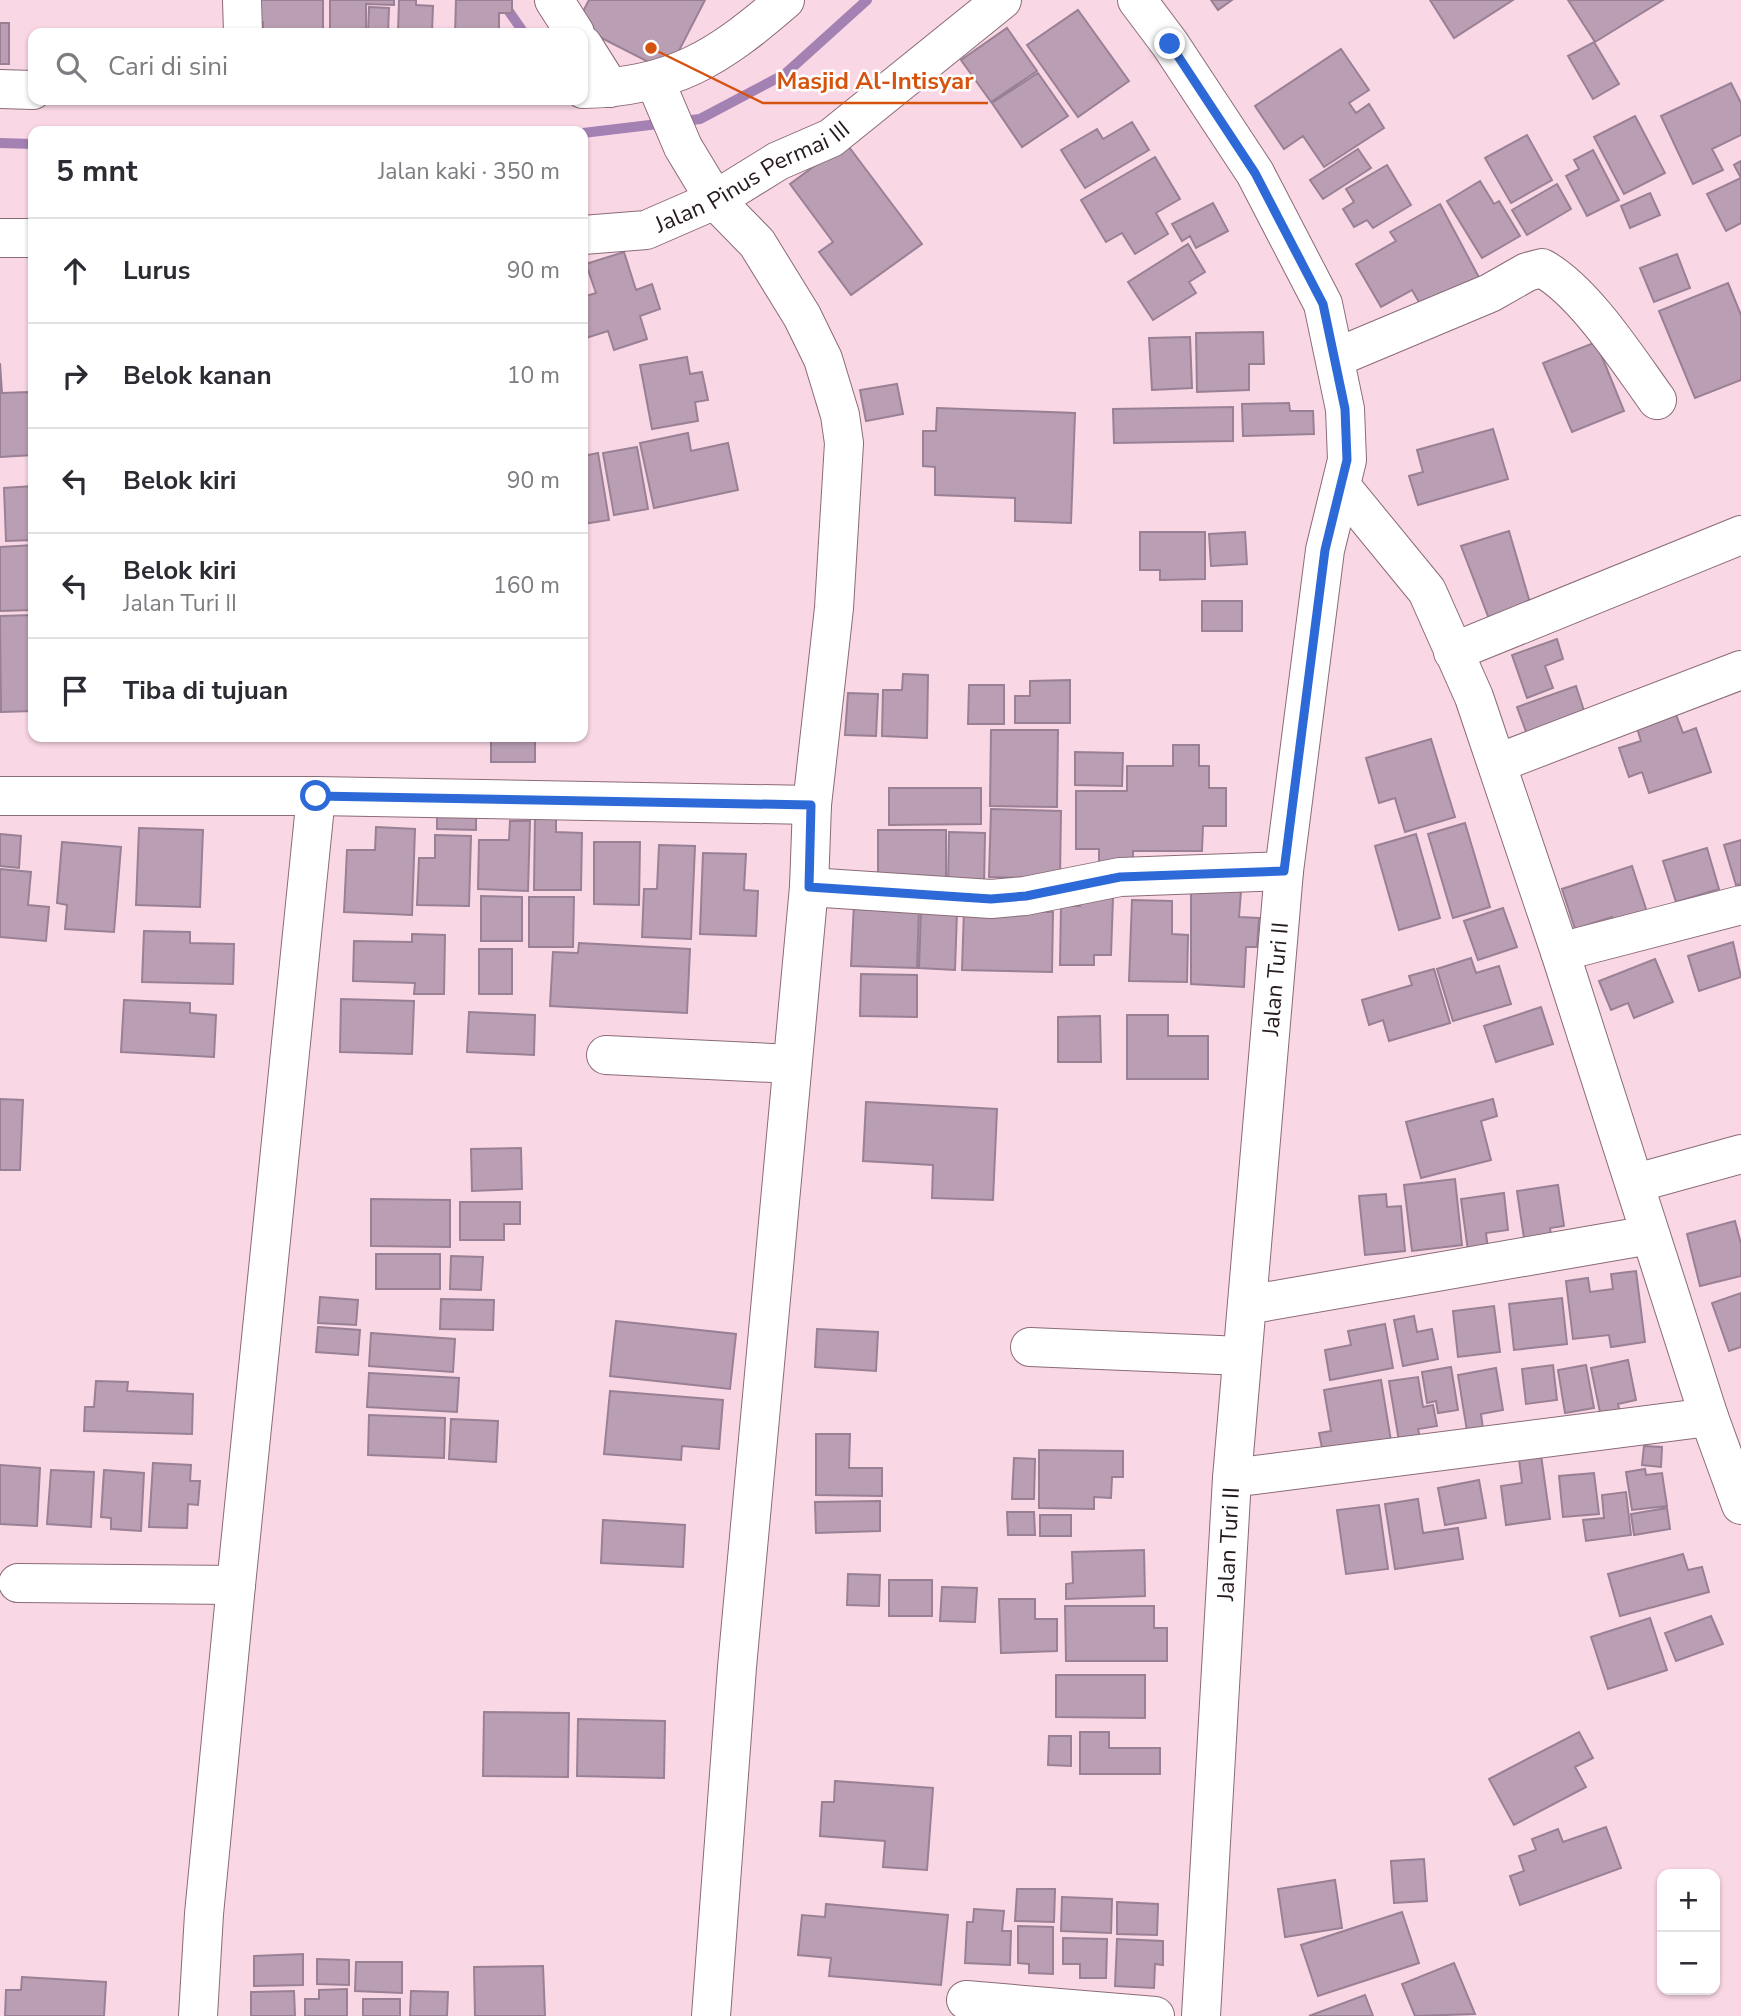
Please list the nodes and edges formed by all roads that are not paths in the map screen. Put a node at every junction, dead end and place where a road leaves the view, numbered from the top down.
1 (242, 0) edge
2 (554, 0) edge
3 (785, 0) edge
4 (1002, 0) edge
5 (1137, 0) edge
6 (243, 28) edge
7 (572, 28) edge
8 (588, 62) edge
9 (596, 88) edge
10 (0, 89) edge
11 (28, 90) edge
12 (661, 94) junction
13 (715, 200) junction
14 (588, 235) edge
15 (0, 238) edge
16 (28, 238) edge
17 (1335, 358) junction
18 (1657, 400) dead end
19 (1341, 486) junction
20 (1741, 534) edge
21 (1453, 652) junction
22 (1741, 670) edge
23 (1498, 763) junction
24 (0, 796) edge
25 (316, 796) junction
26 (811, 805) junction
27 (1284, 871) junction
28 (809, 887) junction
29 (1741, 905) edge
30 (1560, 952) junction
31 (606, 1055) dead end
32 (792, 1064) junction
33 (1741, 1154) edge
34 (1636, 1183) junction
35 (1650, 1235) junction
36 (1247, 1305) junction
37 (1030, 1347) dead end
38 (1242, 1356) junction
39 (1709, 1416) junction
40 (1232, 1478) junction
41 (1741, 1505) edge
42 (18, 1583) dead end
43 (236, 1585) junction
44 (966, 2000) dead end
45 (198, 2016) edge
46 (711, 2016) edge
47 (1155, 2016) edge
48 (1201, 2016) edge

1 - 6 street
2 - 7 street
3 - 12 street
4 - 13 street, Jalan Pinus Permai III
5 - 17 street, Jalan Turi II
8 - 9 street
9 - 12 street
10 - 11 street
12 - 13 street
13 - 14 street, Jalan Pinus Permai III
13 - 26 street
15 - 16 street
17 - 18 street
17 - 19 street, Jalan Turi II
19 - 21 street
19 - 27 street, Jalan Turi II
20 - 21 street
21 - 23 street
22 - 23 street
23 - 30 street
24 - 25 street
25 - 26 street
25 - 43 street
26 - 28 street
27 - 28 street
27 - 36 street, Jalan Turi II
28 - 32 street
29 - 30 street
30 - 34 street
31 - 32 street
32 - 46 street
33 - 34 street
34 - 35 street
35 - 36 street
35 - 39 street
36 - 38 street, Jalan Turi II
37 - 38 street
38 - 40 street, Jalan Turi II
39 - 40 street
39 - 41 street
40 - 48 street, Jalan Turi II
42 - 43 street
43 - 45 street
44 - 47 street

